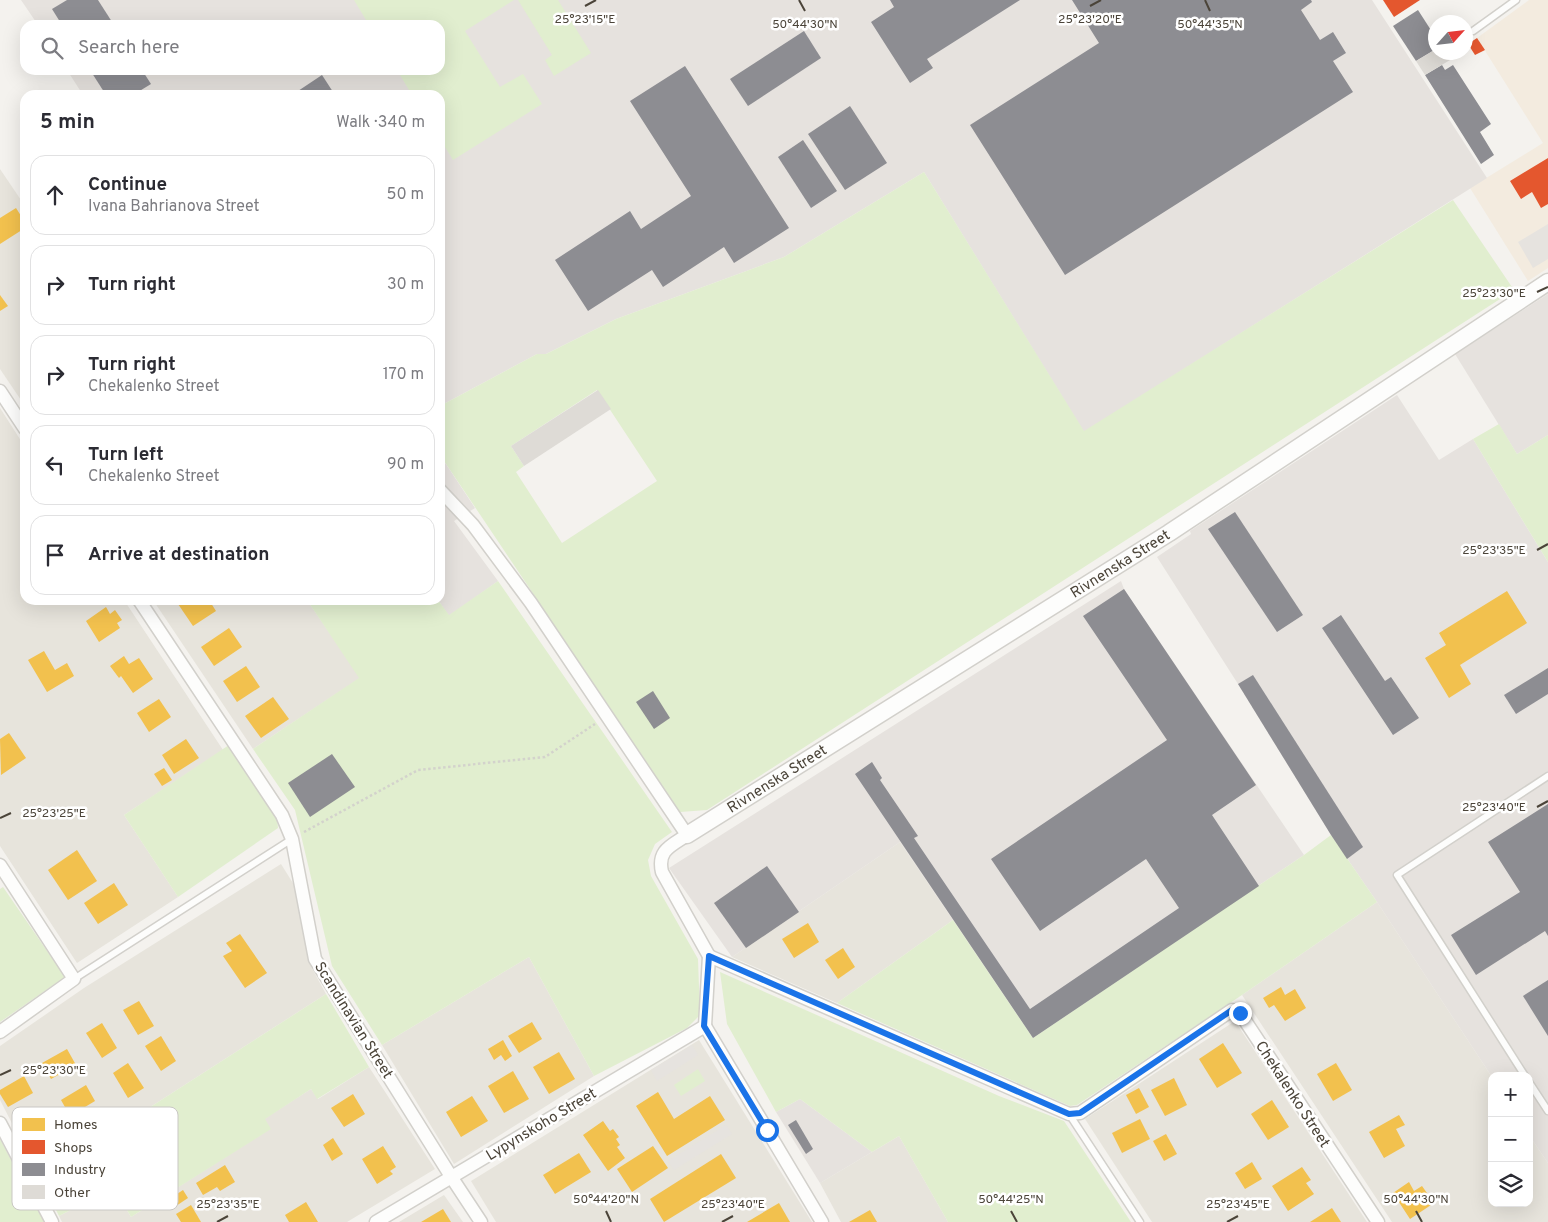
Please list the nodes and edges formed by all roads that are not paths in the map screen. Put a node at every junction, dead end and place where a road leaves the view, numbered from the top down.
1 (1516, 0) edge
2 (1473, 31) dead end
3 (1548, 282) edge
4 (0, 391) edge
5 (20, 421) edge
6 (445, 495) edge
7 (142, 605) edge
8 (1548, 776) edge
9 (687, 835) junction
10 (292, 839) junction
11 (0, 865) edge
12 (709, 956) junction
13 (74, 979) junction
14 (704, 1026) junction
15 (0, 1032) edge
16 (1523, 1072) edge
17 (1533, 1088) edge
18 (1548, 1111) edge
19 (1069, 1114) junction
20 (0, 1123) edge
21 (12, 1146) edge
22 (452, 1178) junction
23 (46, 1210) edge
24 (52, 1222) edge
25 (376, 1222) edge
26 (481, 1222) edge
27 (822, 1222) edge
28 (1140, 1222) edge
29 (1378, 1222) edge

1 - 2 lane
3 - 9 street, Rivnenska Street
4 - 5 street
6 - 9 street
7 - 10 street, Scandinavian Street
8 - 16 lane
9 - 12 street
10 - 13 lane
10 - 22 street, Scandinavian Street
11 - 13 street
12 - 14 street
12 - 19 street
13 - 15 street
14 - 22 street, Lypynskoho Street
14 - 27 street
17 - 18 lane
19 - 28 lane
19 - 29 street, Chekalenko Street
20 - 21 street
22 - 25 street, Lypynskoho Street
22 - 26 street, Scandinavian Street
23 - 24 street

